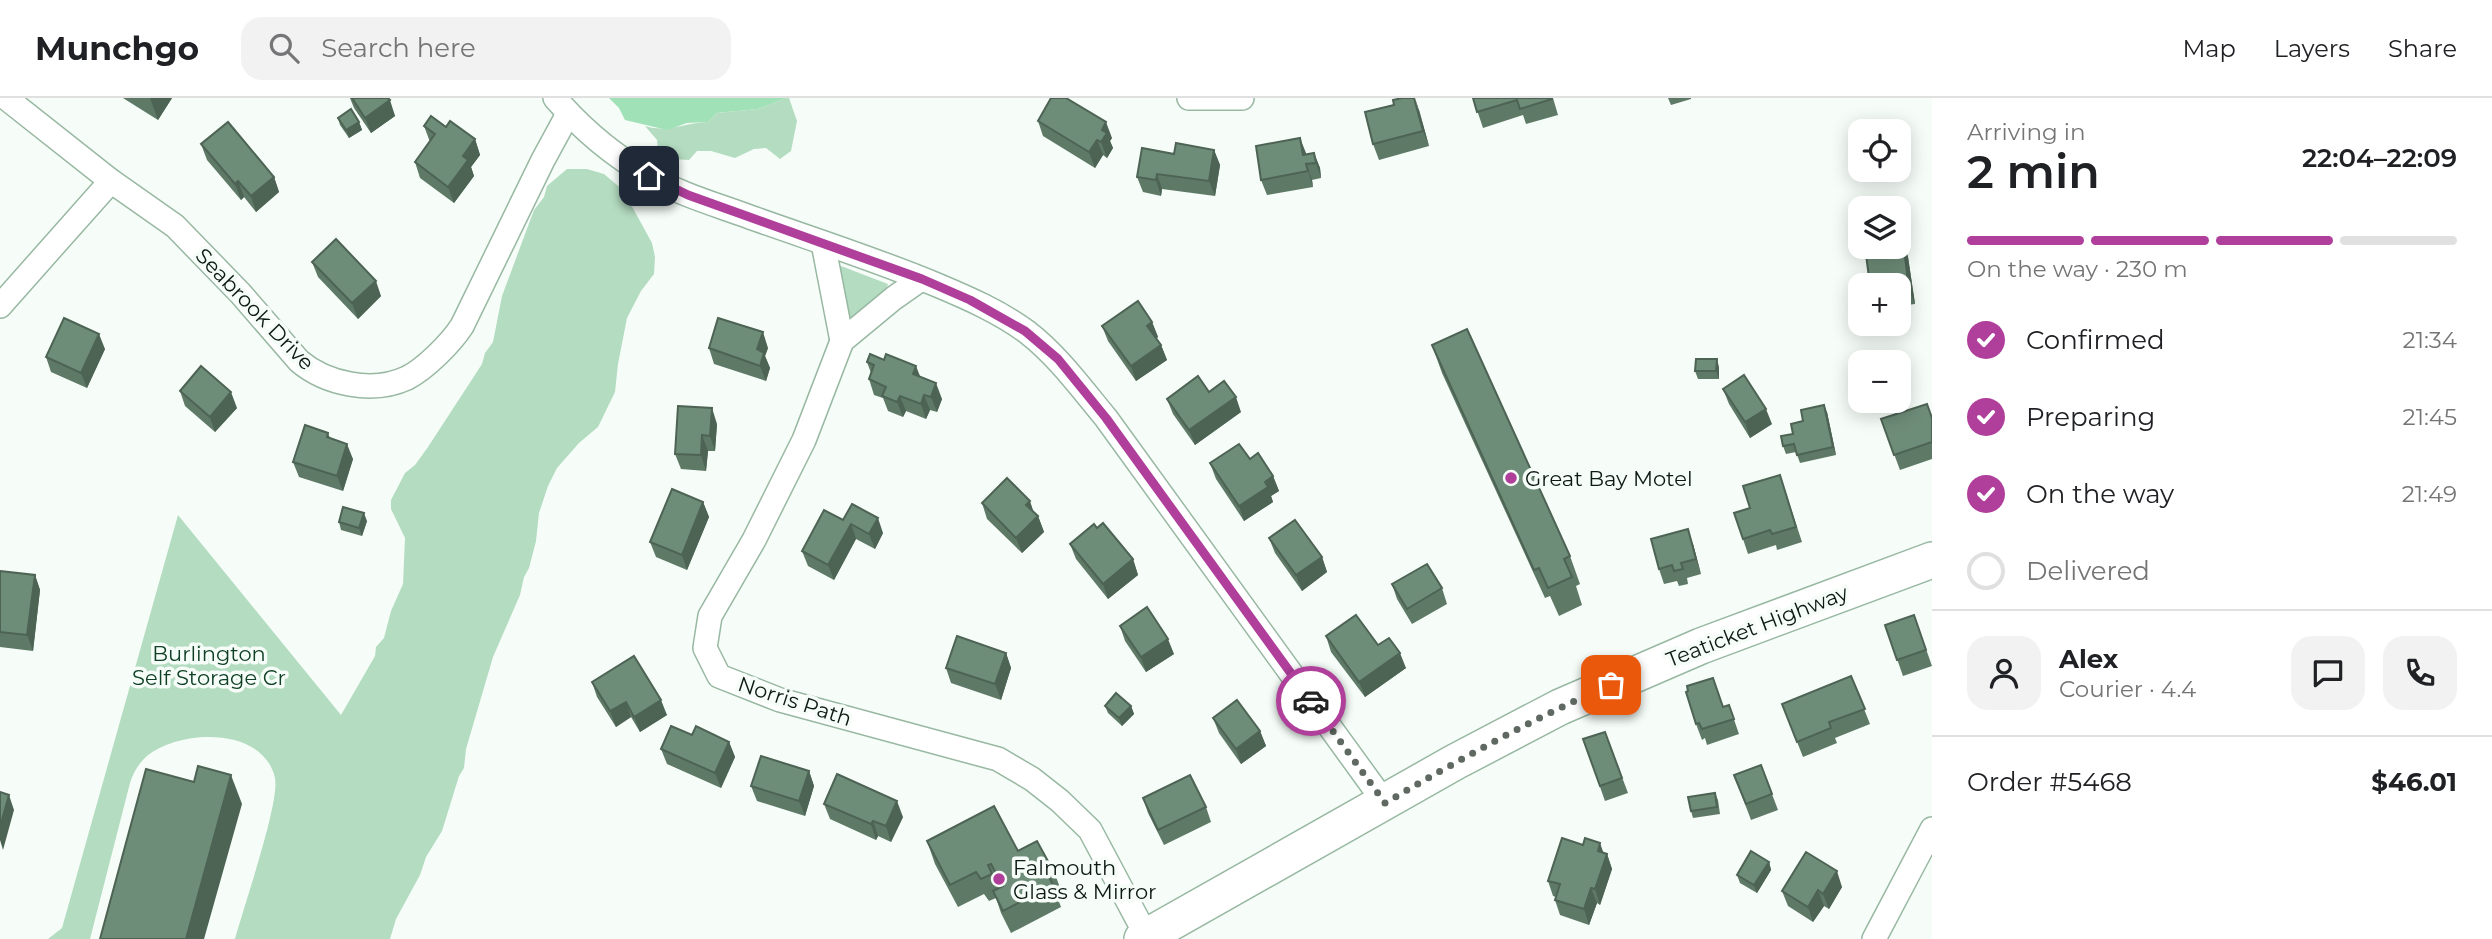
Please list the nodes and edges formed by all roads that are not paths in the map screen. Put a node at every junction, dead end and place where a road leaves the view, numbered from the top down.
1 (6, 98) edge
2 (1189, 98) edge
3 (1242, 98) edge
4 (562, 106) edge
5 (111, 181) junction
6 (823, 243) junction
7 (922, 279) junction
8 (0, 306) edge
9 (842, 341) junction
10 (1932, 560) edge
11 (1385, 803) junction
12 (1932, 829) edge
13 (1146, 938) edge
14 (1874, 939) edge

1 - 5 street, Seabrook Drive
2 - 3 street
4 - 5 street, Seabrook Drive
4 - 6 street
5 - 8 street
6 - 7 street
6 - 9 street
7 - 9 street, Norris Path
7 - 11 street
9 - 13 street, Norris Path
10 - 11 main road, Teaticket Highway
11 - 13 main road, Teaticket Highway
12 - 14 street

